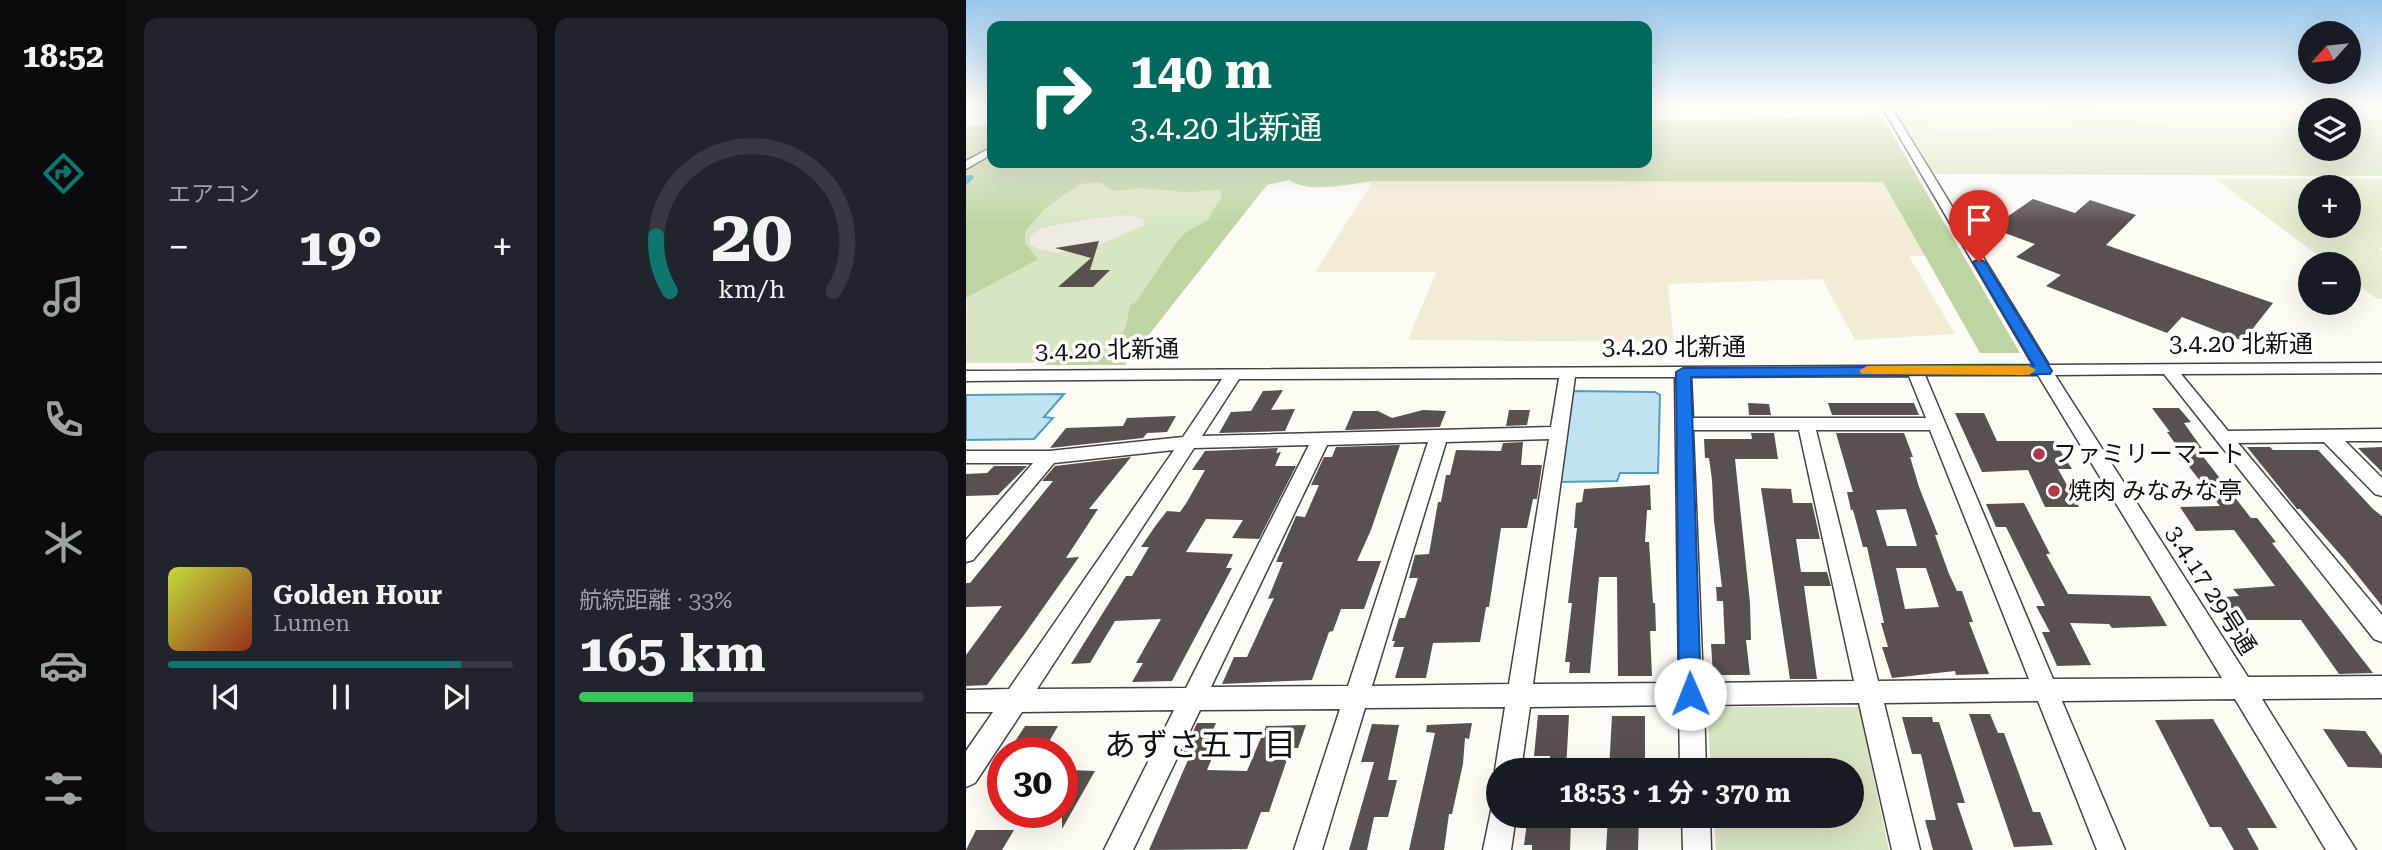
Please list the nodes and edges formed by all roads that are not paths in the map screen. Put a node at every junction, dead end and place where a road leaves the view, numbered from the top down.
1 (1909, 145) edge
2 (987, 153) edge
3 (966, 166) edge
4 (2382, 368) edge
5 (2168, 369) junction
6 (1915, 370) junction
7 (1568, 371) junction
8 (2044, 371) junction
9 (1683, 372) junction
10 (1235, 373) junction
11 (966, 376) edge
12 (1685, 424) junction
13 (1806, 424) junction
14 (1938, 424) junction
15 (1559, 433) junction
16 (2382, 435) edge
17 (1439, 436) junction
18 (2329, 436) junction
19 (2223, 437) junction
20 (1321, 439) junction
21 (1191, 442) junction
22 (966, 457) edge
23 (1049, 457) junction
24 (2382, 489) edge
25 (970, 545) edge
26 (2382, 632) edge
27 (2382, 687) edge
28 (2243, 688) junction
29 (2045, 690) junction
30 (1870, 692) junction
31 (1690, 694) junction
32 (1519, 695) junction
33 (1357, 697) junction
34 (1193, 698) junction
35 (1016, 700) junction
36 (966, 701) edge
37 (1510, 758) edge
38 (1693, 758) edge
39 (966, 774) edge
40 (1500, 828) edge
41 (1696, 828) edge
42 (1118, 850) edge
43 (1308, 850) edge
44 (1497, 850) edge
45 (1697, 850) edge
46 (1906, 850) edge
47 (2111, 850) edge
48 (2342, 850) edge

1 - 8 street, 3.4.17 29号通
2 - 3 street
4 - 5 street, 3.4.20 北新通
5 - 8 street, 3.4.20 北新通
5 - 19 street
6 - 8 street, 3.4.20 北新通
6 - 9 street, 3.4.20 北新通
6 - 14 street
7 - 9 street, 3.4.20 北新通
7 - 10 street, 3.4.20 北新通
7 - 15 street
8 - 28 street, 3.4.17 29号通
9 - 12 street
10 - 11 street, 3.4.20 北新通
10 - 21 street
12 - 13 street
12 - 31 street
13 - 14 street
13 - 30 street
14 - 29 street
15 - 17 street
15 - 32 street
16 - 18 street
17 - 20 street
17 - 33 street
18 - 19 street
18 - 24 street
19 - 26 street
20 - 21 street
20 - 34 street
21 - 23 street
21 - 35 street
22 - 23 street
23 - 25 street
27 - 28 street
28 - 29 street
28 - 48 street, 3.4.17 29号通
29 - 30 street
29 - 47 street
30 - 31 street
30 - 46 street
31 - 32 street
31 - 38 street
32 - 33 street
32 - 37 street
33 - 34 street
33 - 43 street
34 - 35 street
34 - 42 street
35 - 36 street
35 - 39 street
40 - 44 street
41 - 45 street

